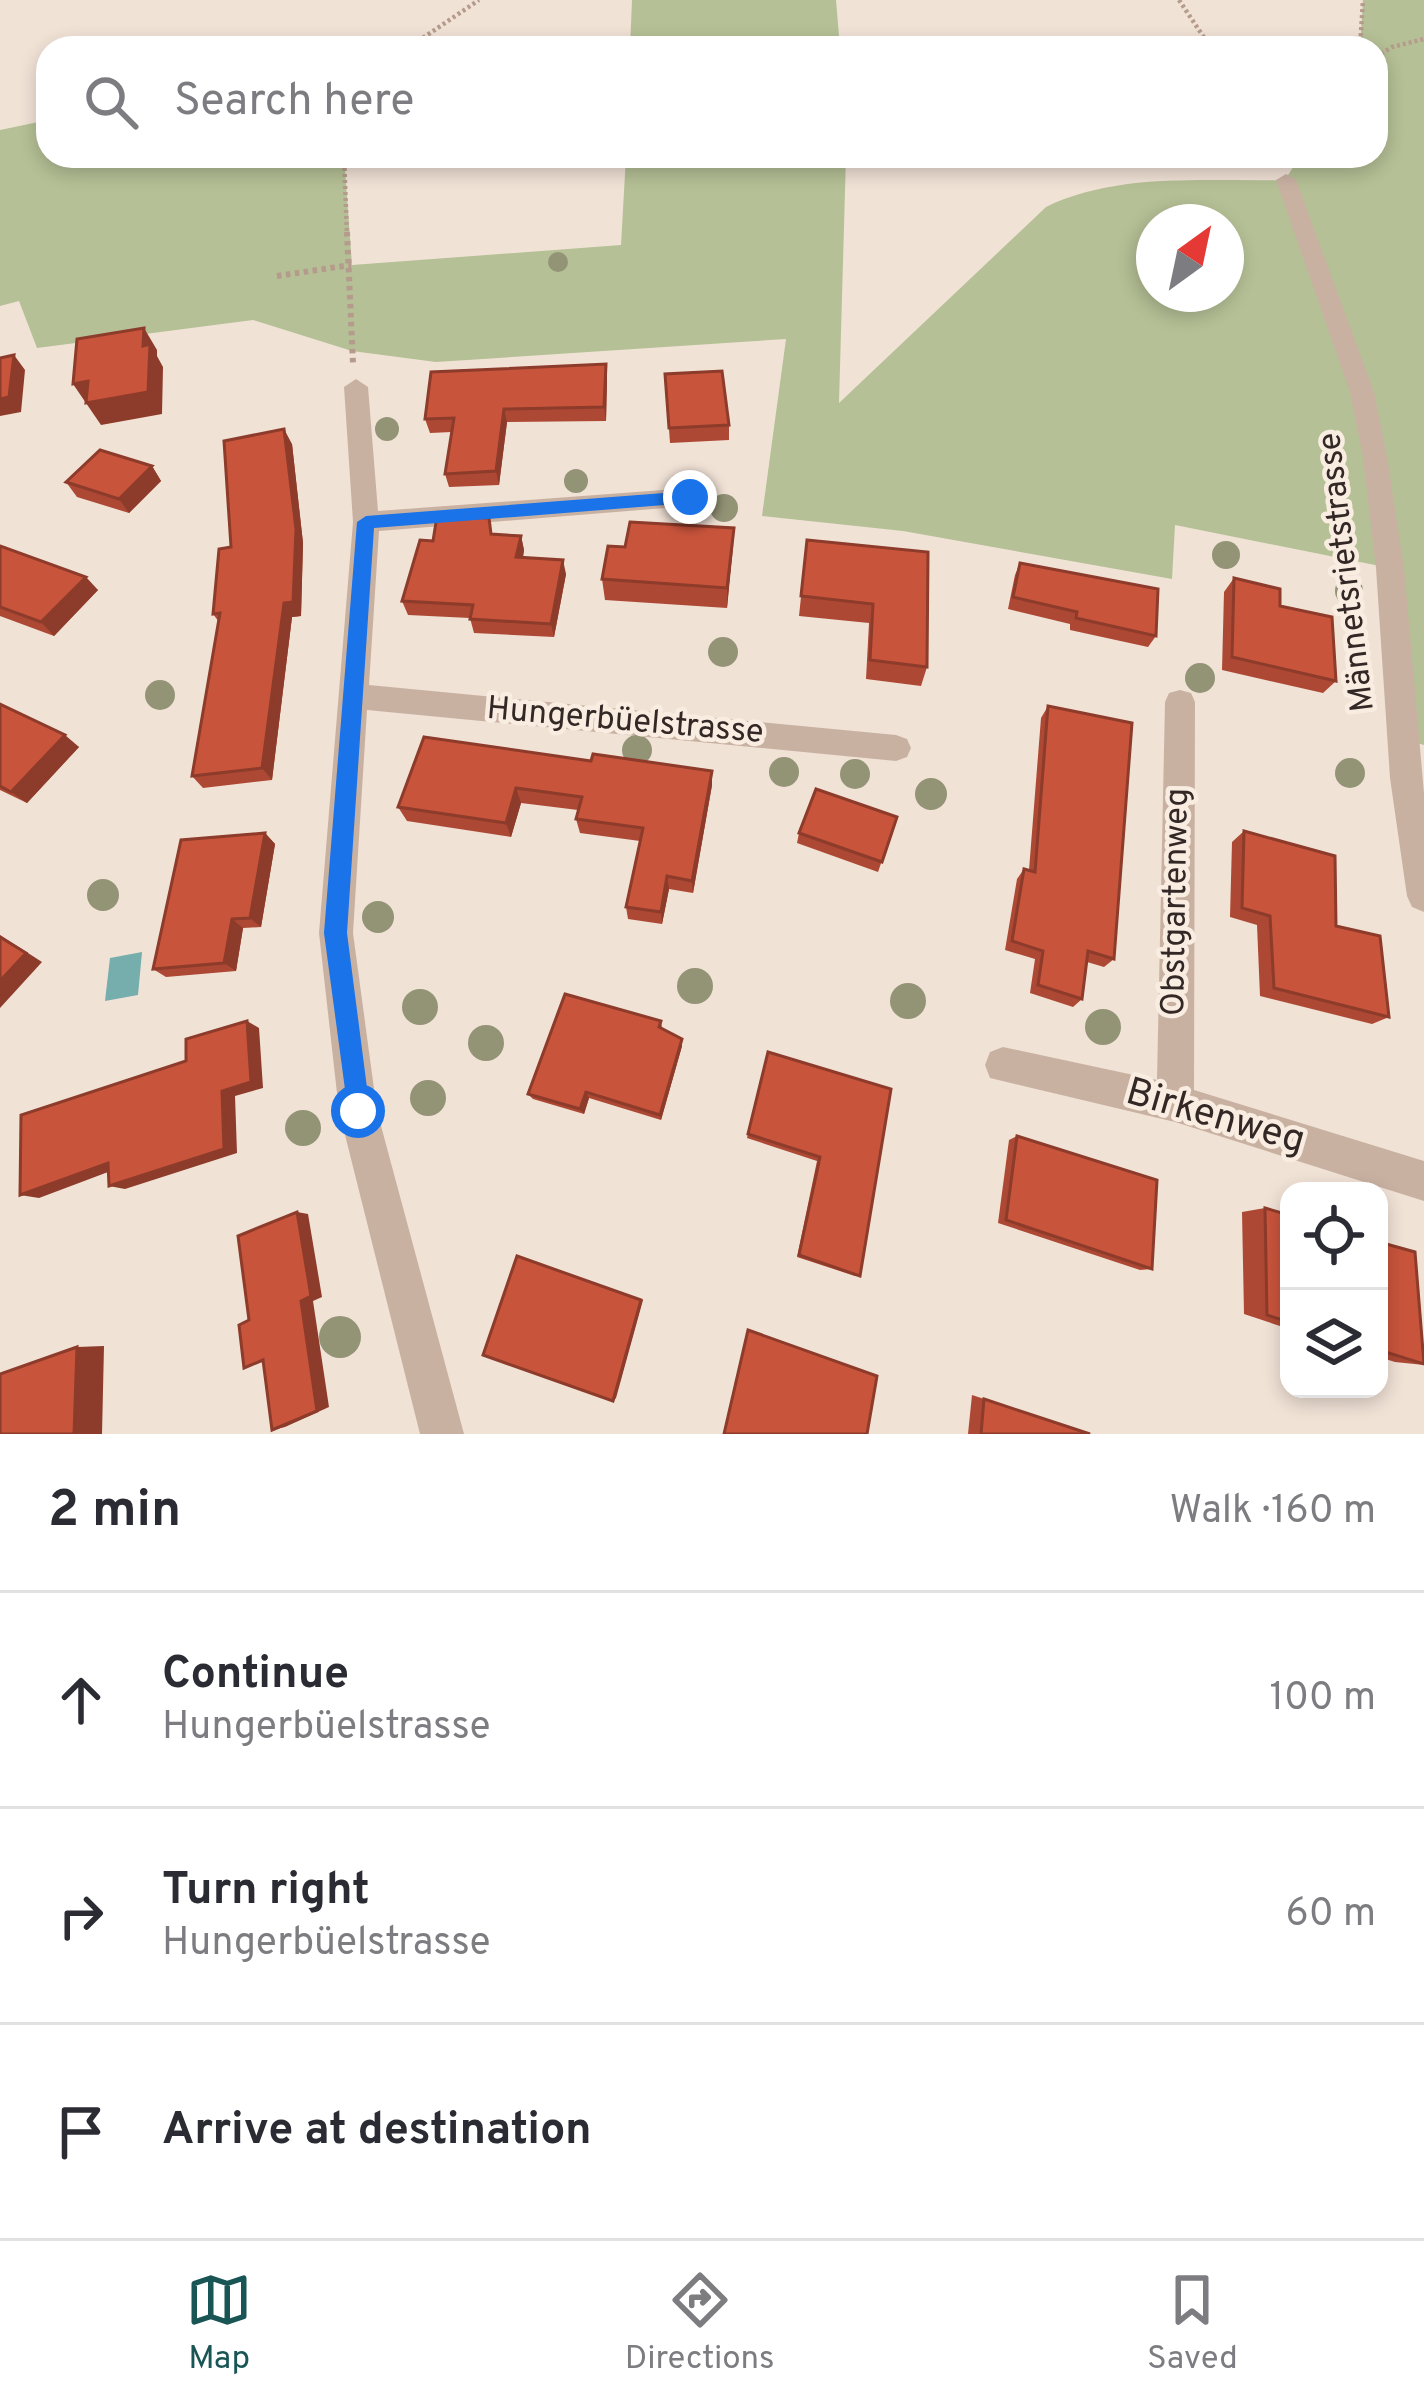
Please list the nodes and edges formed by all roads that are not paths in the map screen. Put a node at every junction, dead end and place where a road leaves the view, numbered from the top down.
1 (1286, 180) dead end
2 (356, 388) road end
3 (690, 497) dead end
4 (366, 522) junction
5 (354, 696) junction
6 (1180, 702) dead end
7 (896, 748) dead end
8 (1424, 896) edge
9 (1003, 1065) dead end
10 (1174, 1103) junction
11 (1424, 1180) edge
12 (442, 1434) edge

1 - 8 street, Männetsrietstrasse
2 - 4 street
3 - 4 street
4 - 5 street
5 - 7 street, Hungerbüelstrasse
5 - 12 street
6 - 10 street, Obstgartenweg
9 - 10 street, Birkenweg
10 - 11 street, Birkenweg

